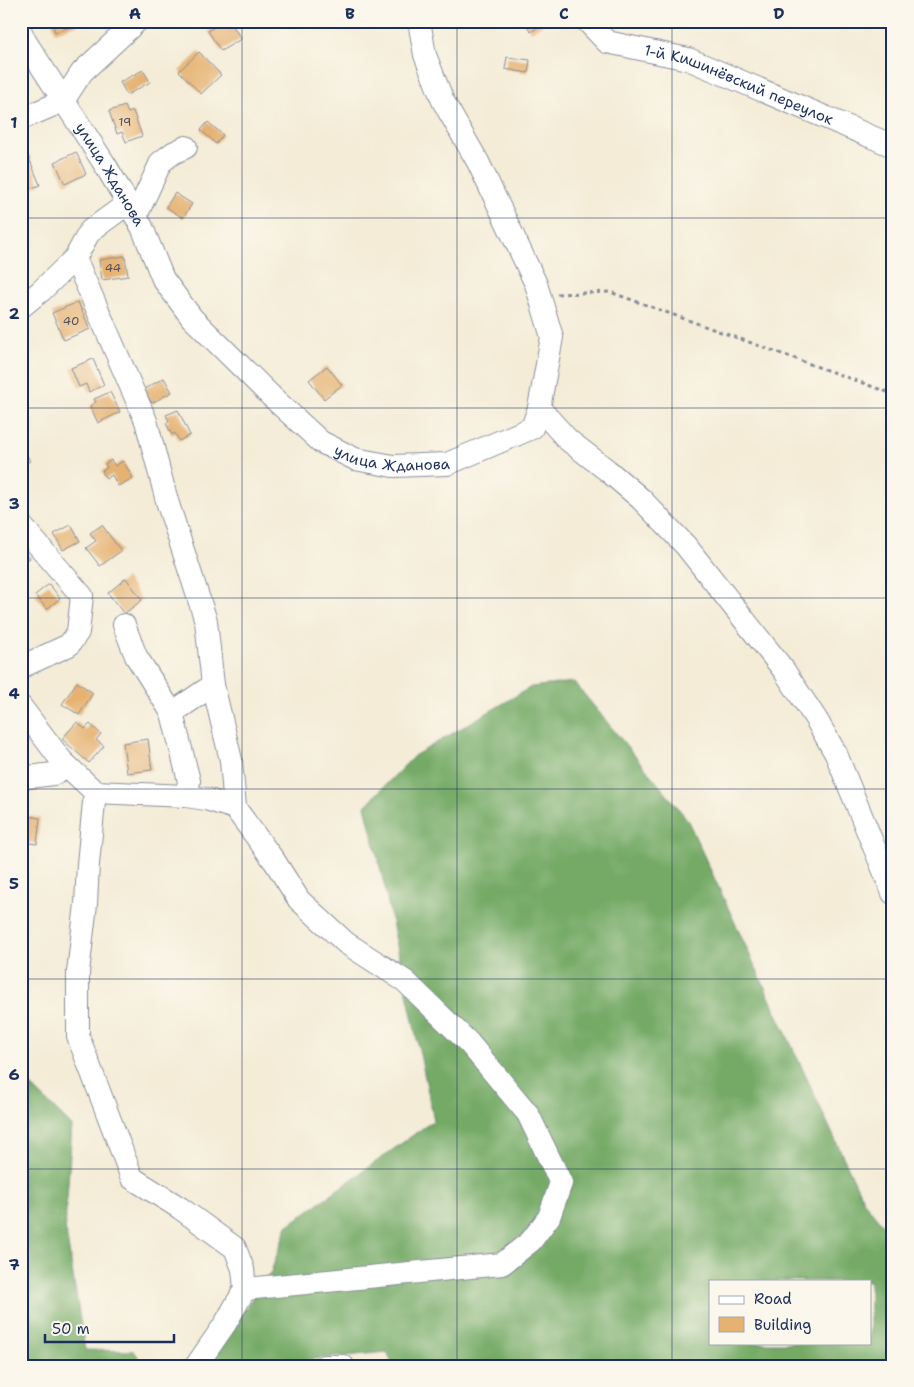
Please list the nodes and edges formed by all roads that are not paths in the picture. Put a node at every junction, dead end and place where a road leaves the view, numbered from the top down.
1 (137, 21) edge
2 (419, 21) edge
3 (587, 21) edge
4 (22, 37) edge
5 (63, 101) junction
6 (21, 118) edge
7 (893, 146) edge
8 (186, 147) dead end
9 (132, 210) junction
10 (75, 258) junction
11 (21, 307) edge
12 (539, 408) junction
13 (21, 525) edge
14 (124, 626) dead end
15 (21, 667) edge
16 (213, 685) junction
17 (21, 707) edge
18 (172, 713) junction
19 (67, 766) junction
20 (21, 778) edge
21 (95, 792) junction
22 (186, 796) junction
23 (235, 808) junction
24 (893, 893) edge
25 (245, 1289) junction
26 (196, 1366) edge
27 (324, 1366) edge
28 (343, 1366) edge

1 - 5 street
2 - 12 street, улица Жданова
3 - 7 street, 1-й Кишинёвский переулок
4 - 5 street, улица Жданова
5 - 6 street
5 - 9 street, улица Жданова
8 - 9 street
9 - 10 street
9 - 12 street, улица Жданова
10 - 11 street
10 - 16 street
12 - 24 street
13 - 15 street
14 - 18 street
16 - 18 street
16 - 23 street
17 - 19 street
18 - 22 street
19 - 20 street
19 - 21 street
21 - 22 street
21 - 25 street
22 - 23 street
23 - 25 street
25 - 26 street
27 - 28 street

